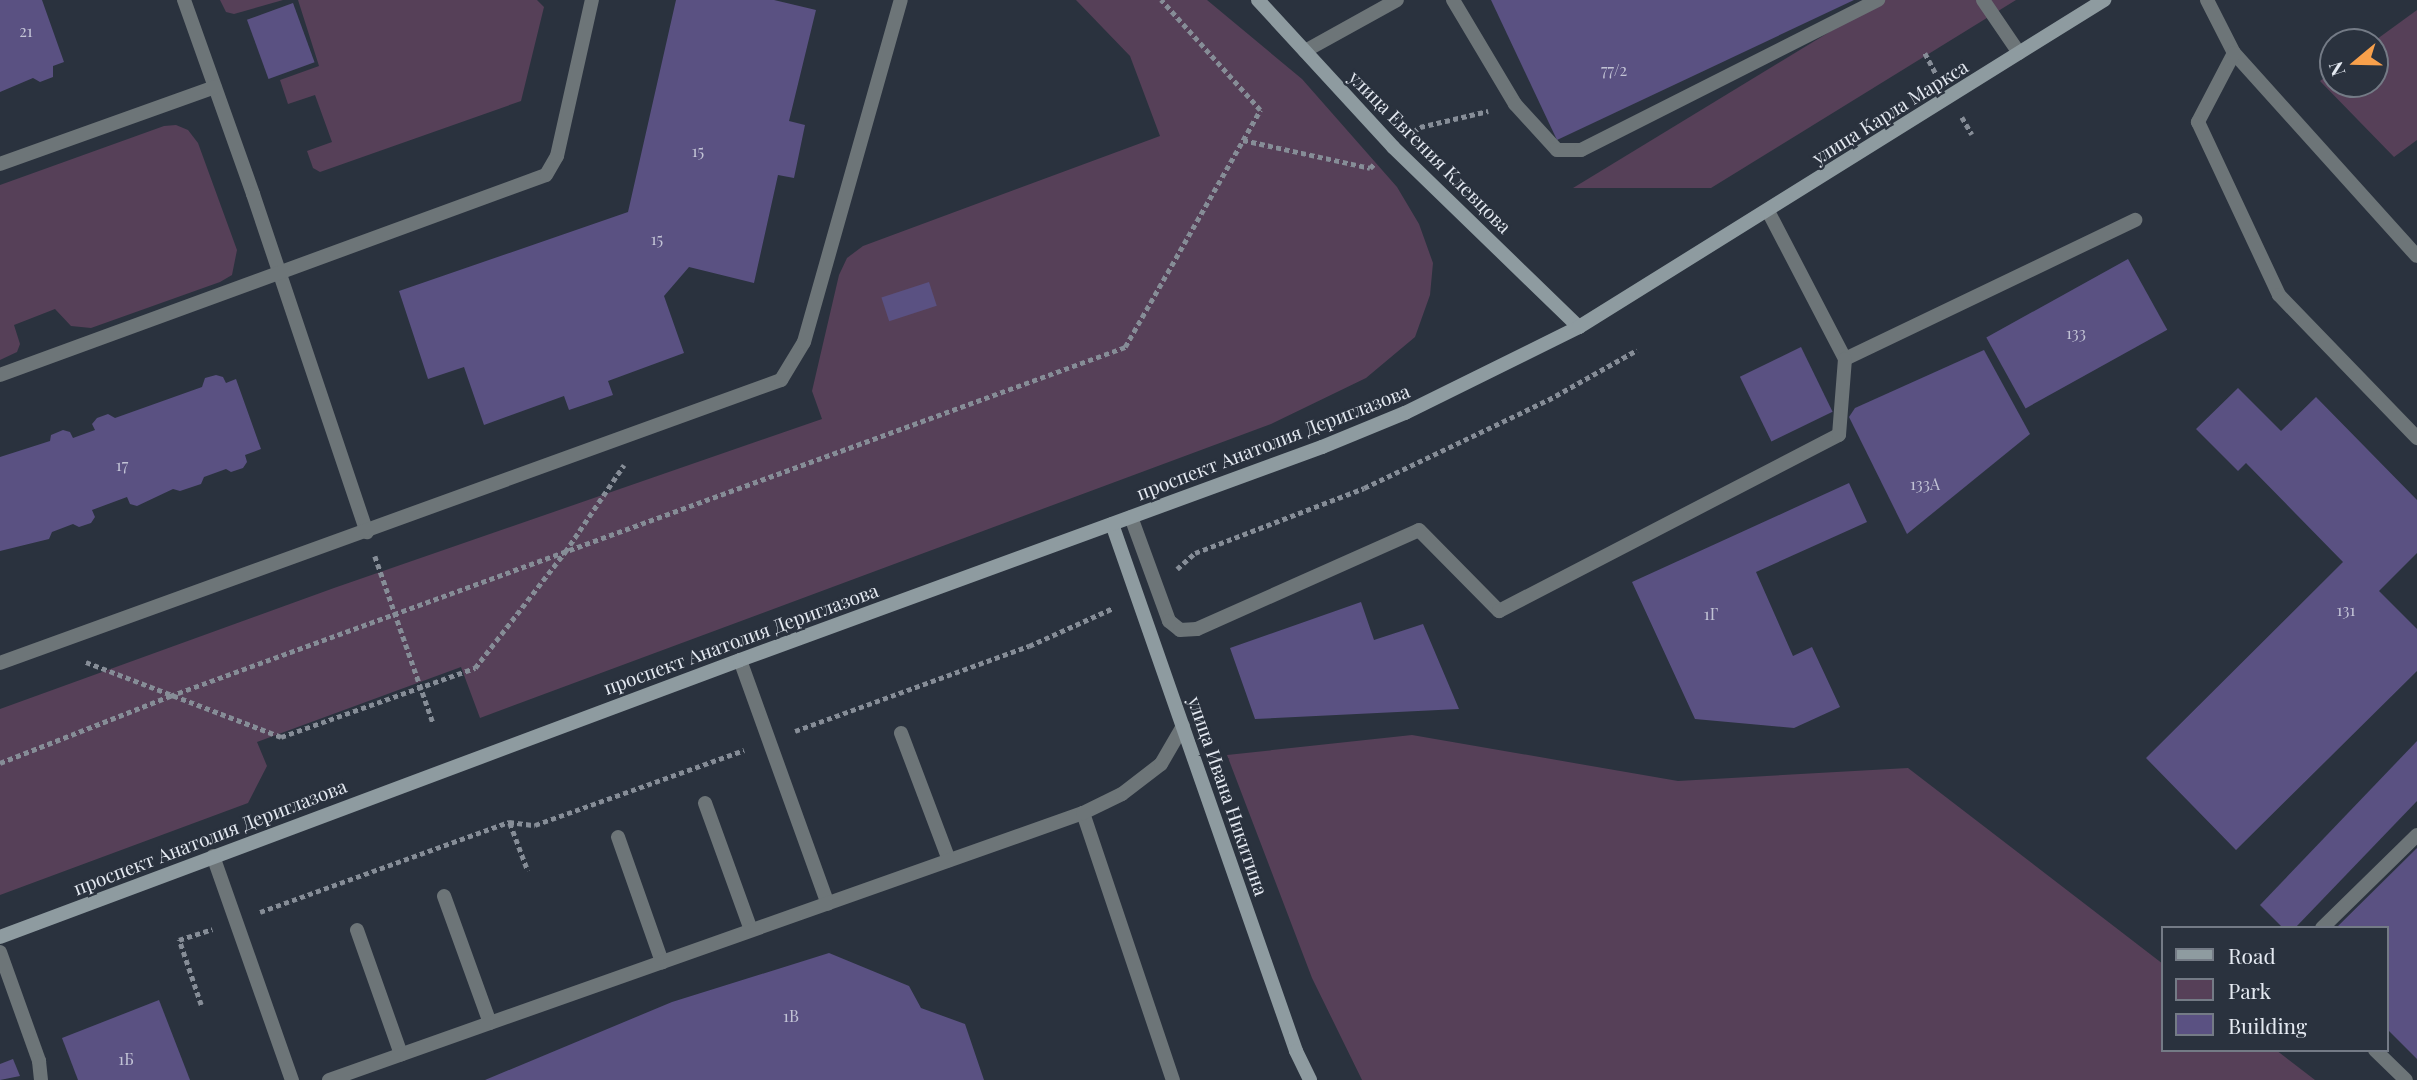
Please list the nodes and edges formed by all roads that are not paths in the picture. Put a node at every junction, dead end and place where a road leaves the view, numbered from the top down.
1 (184, 0) edge
2 (592, 0) edge
3 (901, 0) edge
4 (1258, 0) edge
5 (1397, 0) edge
6 (1453, 0) edge
7 (1878, 0) edge
8 (1983, 0) edge
9 (2104, 0) edge
10 (2207, 0) edge
11 (1305, 51) junction
12 (2019, 53) junction
13 (2234, 53) junction
14 (215, 86) junction
15 (0, 164) edge
16 (1768, 211) junction
17 (2134, 220) dead end
18 (2417, 256) edge
19 (280, 275) junction
20 (1579, 327) junction
21 (1845, 359) junction
22 (0, 375) edge
23 (2417, 438) edge
24 (1131, 517) junction
25 (1112, 524) junction
26 (367, 532) junction
27 (740, 660) junction
28 (0, 663) edge
29 (1183, 726) junction
30 (901, 733) dead end
31 (705, 803) dead end
32 (1083, 813) junction
33 (2417, 835) edge
34 (618, 837) dead end
35 (213, 856) junction
36 (949, 860) junction
37 (444, 896) dead end
38 (828, 904) junction
39 (2324, 926) edge
40 (357, 930) dead end
41 (751, 930) junction
42 (0, 937) edge
43 (0, 952) edge
44 (662, 962) junction
45 (490, 1023) junction
46 (2377, 1052) edge
47 (401, 1054) junction
48 (41, 1080) edge
49 (292, 1080) edge
50 (329, 1080) edge
51 (1173, 1080) edge
52 (1310, 1080) edge
53 (2406, 1080) edge

1 - 14 lane
2 - 19 lane
3 - 26 lane
4 - 11 main road, улица Евгения Клевцова
5 - 11 lane
6 - 7 lane
8 - 12 lane
9 - 12 main road, улица Карла Маркса
10 - 13 lane
11 - 20 main road, улица Евгения Клевцова
12 - 16 main road, улица Карла Маркса
13 - 18 lane
13 - 23 lane
14 - 15 lane
14 - 19 lane
16 - 20 main road, улица Карла Маркса
16 - 21 lane
17 - 21 lane
19 - 22 lane
19 - 26 lane
20 - 24 main road, проспект Анатолия Дериглазова
21 - 24 lane
24 - 25 main road, проспект Анатолия Дериглазова
25 - 27 main road, проспект Анатолия Дериглазова
25 - 29 main road, улица Ивана Никитина
26 - 28 lane
27 - 35 main road, проспект Анатолия Дериглазова
27 - 38 lane
29 - 32 lane
29 - 52 main road, улица Ивана Никитина
30 - 36 lane
31 - 41 lane
32 - 36 lane
32 - 51 lane
33 - 39 lane
34 - 44 lane
35 - 42 main road, проспект Анатолия Дериглазова
35 - 49 lane
36 - 38 lane
37 - 45 lane
38 - 41 lane
40 - 47 lane
41 - 44 lane
43 - 48 lane
44 - 45 lane
45 - 47 lane
46 - 53 lane
47 - 50 lane

